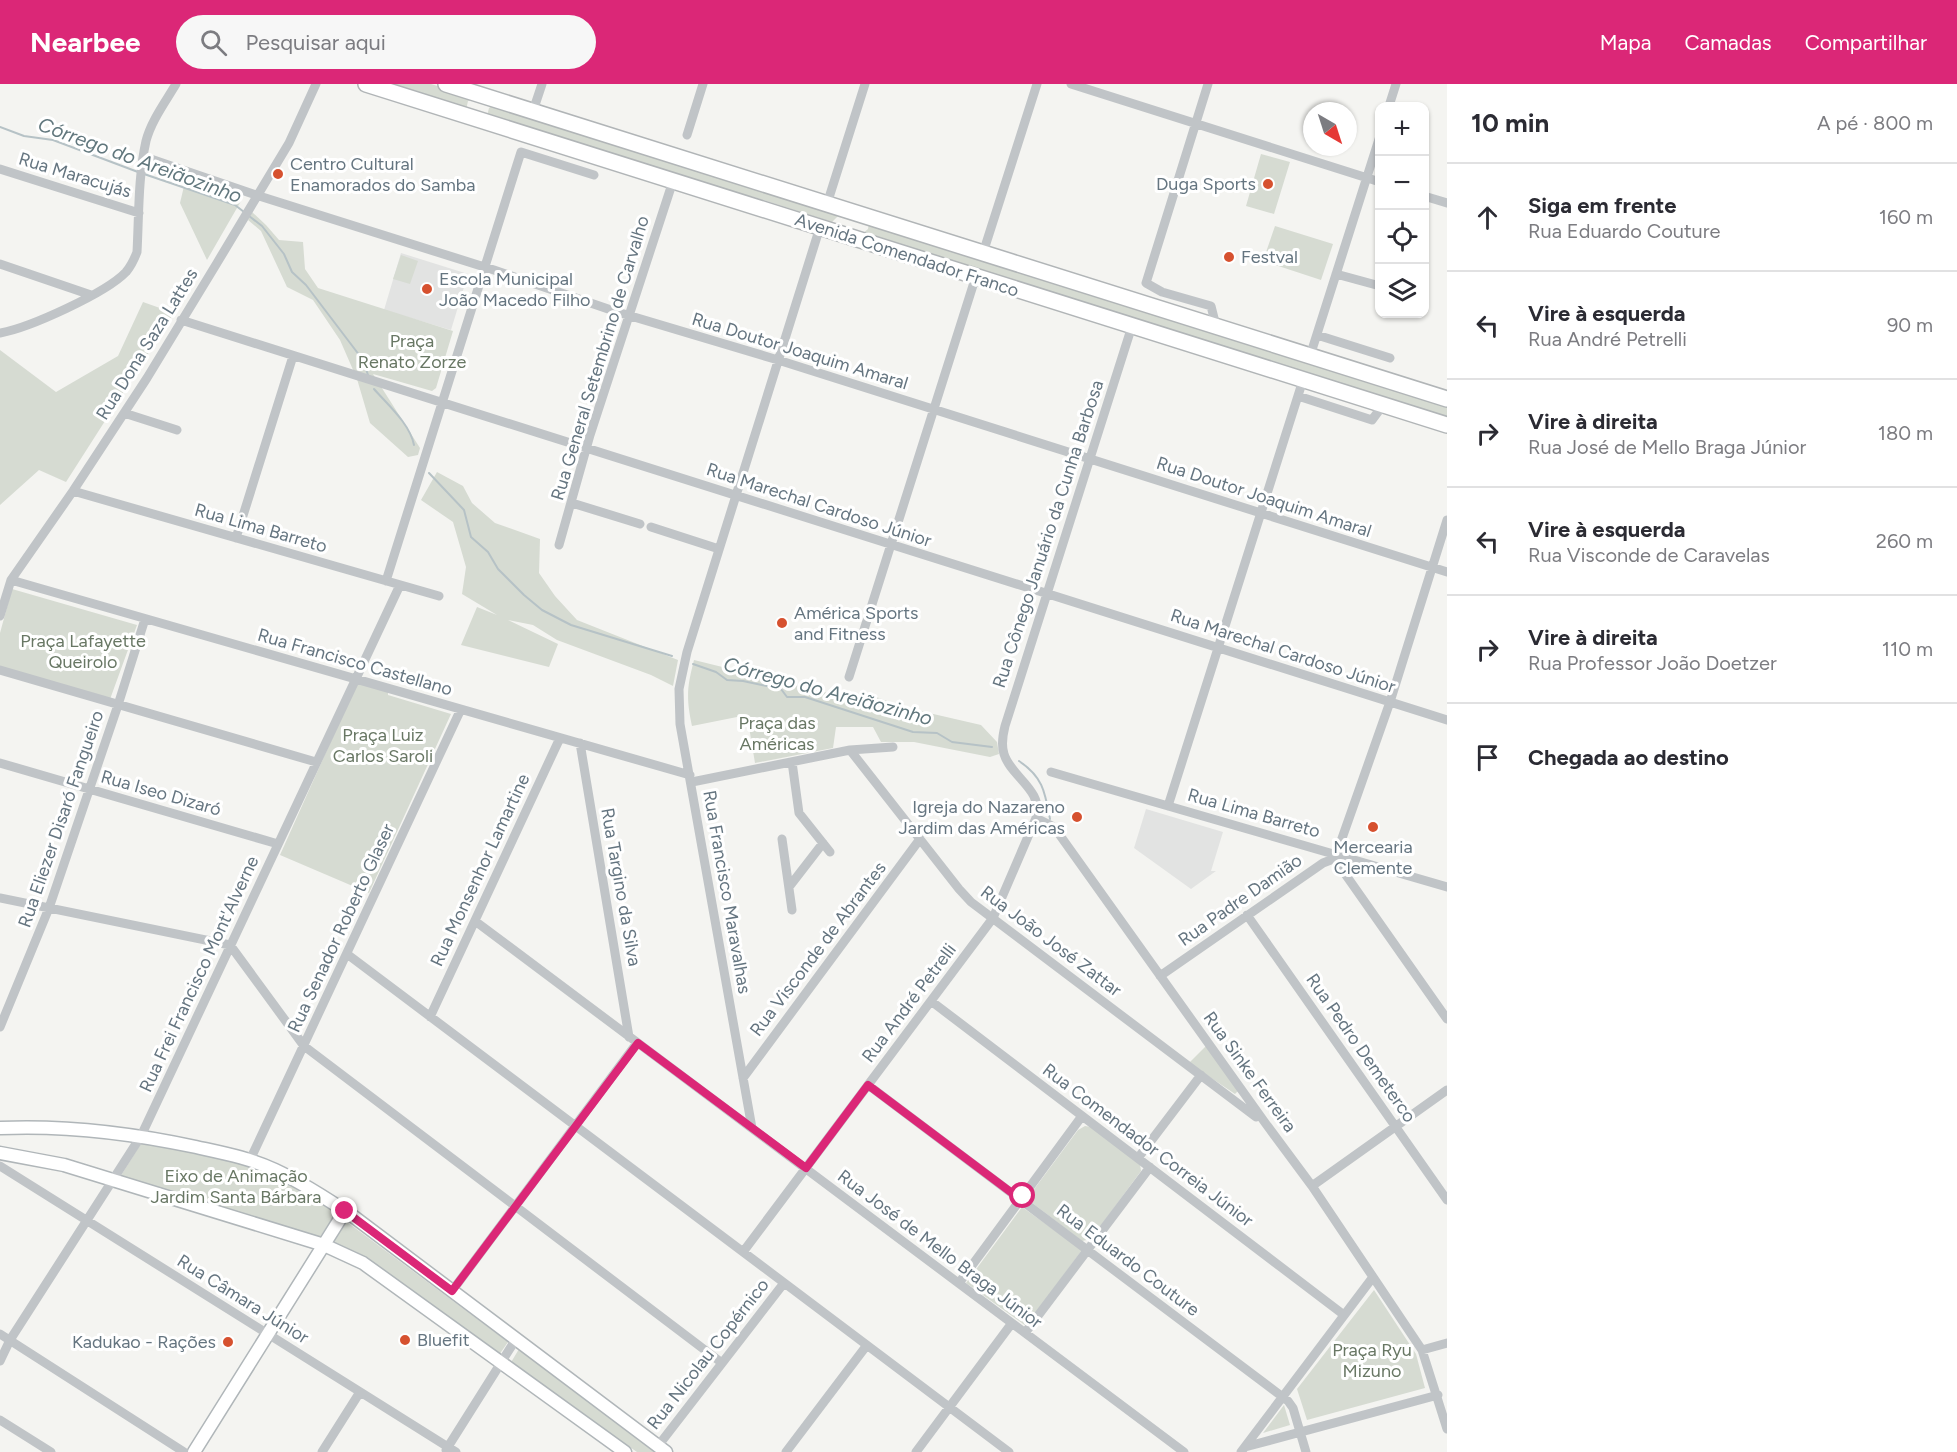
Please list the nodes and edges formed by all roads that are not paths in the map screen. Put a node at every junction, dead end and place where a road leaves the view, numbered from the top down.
1 (176, 84) edge
2 (316, 84) edge
3 (366, 84) edge
4 (446, 84) edge
5 (542, 84) edge
6 (703, 84) edge
7 (865, 84) edge
8 (1037, 84) edge
9 (1071, 84) edge
10 (1208, 84) edge
11 (1396, 84) edge
12 (498, 100) junction
13 (1390, 102) edge
14 (533, 111) junction
15 (484, 121) junction
16 (1196, 123) junction
17 (687, 135) dead end
18 (1375, 151) edge
19 (144, 161) junction
20 (0, 169) edge
21 (594, 175) dead end
22 (1366, 177) junction
23 (1375, 180) edge
24 (673, 181) junction
25 (256, 195) junction
26 (1429, 197) edge
27 (1447, 203) edge
28 (827, 204) junction
29 (853, 212) junction
30 (139, 213) junction
31 (820, 227) junction
32 (846, 235) junction
33 (983, 253) junction
34 (0, 264) edge
35 (484, 268) junction
36 (1336, 274) junction
37 (976, 276) junction
38 (1375, 285) edge
39 (91, 295) junction
40 (629, 315) junction
41 (181, 320) junction
42 (1132, 326) junction
43 (1215, 326) junction
44 (0, 333) edge
45 (1317, 335) junction
46 (293, 356) junction
47 (1310, 356) junction
48 (1390, 358) dead end
49 (778, 360) junction
50 (1338, 364) junction
51 (1303, 380) junction
52 (1447, 389) edge
53 (1298, 396) junction
54 (1447, 399) edge
55 (442, 403) junction
56 (1383, 405) junction
57 (934, 410) junction
58 (124, 413) junction
59 (1447, 425) edge
60 (177, 430) dead end
61 (586, 449) junction
62 (1089, 459) junction
63 (73, 491) junction
64 (736, 496) junction
65 (572, 503) junction
66 (1261, 513) junction
67 (1447, 520) edge
68 (640, 524) dead end
69 (651, 528) dead end
70 (236, 538) junction
71 (559, 545) dead end
72 (891, 545) junction
73 (719, 549) junction
74 (1432, 567) junction
75 (1447, 572) edge
76 (386, 581) junction
77 (7, 584) edge
78 (400, 585) junction
79 (1047, 594) junction
80 (439, 596) dead end
81 (0, 616) edge
82 (145, 619) junction
83 (1218, 648) junction
84 (0, 670) edge
85 (849, 677) dead end
86 (356, 679) junction
87 (1390, 702) junction
88 (118, 705) junction
89 (461, 709) junction
90 (1447, 720) edge
91 (560, 738) junction
92 (579, 743) junction
93 (893, 747) dead end
94 (850, 750) junction
95 (316, 762) junction
96 (792, 762) junction
97 (0, 763) edge
98 (1052, 772) dead end
99 (691, 779) junction
100 (89, 789) junction
101 (1168, 806) junction
102 (1036, 818) junction
103 (920, 839) junction
104 (782, 840) dead end
105 (823, 843) junction
106 (278, 844) junction
107 (830, 852) dead end
108 (1341, 856) junction
109 (789, 887) junction
110 (1447, 887) edge
111 (0, 898) edge
112 (49, 908) junction
113 (792, 909) dead end
114 (1248, 915) junction
115 (993, 918) junction
116 (475, 921) junction
117 (230, 945) junction
118 (347, 954) junction
119 (1160, 976) junction
120 (931, 1001) junction
121 (2, 1016) edge
122 (430, 1017) junction
123 (1447, 1019) edge
124 (0, 1027) edge
125 (633, 1040) junction
126 (304, 1046) junction
127 (1201, 1075) junction
128 (743, 1078) junction
129 (868, 1085) junction
130 (1447, 1090) edge
131 (1082, 1116) junction
132 (1266, 1124) junction
133 (575, 1126) junction
134 (1396, 1126) junction
135 (0, 1128) edge
136 (752, 1128) junction
137 (141, 1136) junction
138 (0, 1153) edge
139 (20, 1156) junction
140 (1138, 1158) junction
141 (250, 1160) junction
142 (0, 1166) edge
143 (1150, 1167) junction
144 (806, 1168) junction
145 (13, 1174) junction
146 (113, 1180) junction
147 (1312, 1186) junction
148 (1020, 1199) junction
149 (1447, 1200) edge
150 (515, 1207) junction
151 (345, 1211) junction
152 (87, 1220) junction
153 (324, 1245) junction
154 (1088, 1250) junction
155 (743, 1252) junction
156 (1373, 1277) junction
157 (784, 1283) junction
158 (959, 1283) junction
159 (452, 1291) junction
160 (1344, 1315) junction
161 (1012, 1323) junction
162 (1025, 1333) junction
163 (0, 1334) edge
164 (268, 1334) junction
165 (516, 1339) junction
166 (10, 1340) junction
167 (1447, 1343) edge
168 (867, 1345) junction
169 (1422, 1350) junction
170 (0, 1361) edge
171 (501, 1362) junction
172 (722, 1363) junction
173 (360, 1392) junction
174 (1438, 1395) junction
175 (1282, 1396) junction
176 (949, 1407) junction
177 (0, 1420) edge
178 (1447, 1429) edge
179 (1300, 1432) junction
180 (662, 1449) edge
181 (1243, 1449) edge
182 (449, 1450) edge
183 (51, 1452) edge
184 (184, 1452) edge
185 (194, 1452) edge
186 (322, 1452) edge
187 (625, 1452) edge
188 (786, 1452) edge
189 (916, 1452) edge
190 (1009, 1452) edge
191 (1184, 1452) edge
192 (1306, 1452) edge

1 - 19 street
2 - 25 street, Rua Dona Saza Lattes
3 - 15 highway, Avenida Comendador Franco
4 - 12 highway, Avenida Comendador Franco
5 - 14 street
6 - 17 street
7 - 28 street
8 - 33 street
9 - 16 street
10 - 16 street
11 - 13 street
12 - 14 highway, Avenida Comendador Franco
12 - 15 highway
14 - 28 highway, Avenida Comendador Franco
15 - 24 highway, Avenida Comendador Franco
16 - 22 street
16 - 43 street
18 - 22 street
19 - 25 street, Rua Doutor Joaquim Amaral
19 - 30 street
20 - 30 street, Rua Maracujás
21 - 35 street
22 - 23 street
22 - 36 street
24 - 31 highway, Avenida Comendador Franco
24 - 40 street, Rua General Setembrino de Carvalho
25 - 35 street, Rua Doutor Joaquim Amaral
25 - 41 street, Rua Dona Saza Lattes
26 - 27 street
28 - 29 highway, Avenida Comendador Franco
29 - 32 highway
29 - 33 highway, Avenida Comendador Franco
30 - 39 street
31 - 32 highway, Avenida Comendador Franco
31 - 49 street, Rua Francisco Maravalhas
32 - 37 highway, Avenida Comendador Franco
33 - 43 highway, Avenida Comendador Franco
34 - 39 street
35 - 40 street, Rua Doutor Joaquim Amaral
35 - 55 street
36 - 38 street
36 - 45 street
37 - 42 highway, Avenida Comendador Franco
37 - 57 street
39 - 44 street
40 - 49 street, Rua Doutor Joaquim Amaral
40 - 61 street, Rua General Setembrino de Carvalho
41 - 46 street, Rua Marechal Cardoso Júnior
41 - 58 street, Rua Dona Saza Lattes
42 - 51 highway, Avenida Comendador Franco
42 - 62 street, Rua Cônego Januário da Cunha Barbosa
43 - 47 highway, Avenida Comendador Franco
45 - 47 street
45 - 48 street
46 - 55 street, Rua Marechal Cardoso Júnior
46 - 70 street
47 - 50 highway, Avenida Comendador Franco
49 - 57 street, Rua Doutor Joaquim Amaral
49 - 64 street, Rua Francisco Maravalhas
50 - 52 highway
50 - 54 highway, Avenida Comendador Franco
51 - 53 street
51 - 56 highway, Avenida Comendador Franco
53 - 56 street
53 - 66 street
55 - 61 street, Rua Marechal Cardoso Júnior
55 - 76 street
56 - 59 highway, Avenida Comendador Franco
57 - 62 street, Rua Doutor Joaquim Amaral
57 - 72 street
58 - 60 street
58 - 63 street, Rua Dona Saza Lattes
61 - 64 street, Rua Marechal Cardoso Júnior
61 - 65 street, Rua General Setembrino de Carvalho
62 - 66 street, Rua Doutor Joaquim Amaral
62 - 79 street, Rua Cônego Januário da Cunha Barbosa
63 - 70 street, Rua Lima Barreto
63 - 77 street, Rua Dona Saza Lattes
64 - 72 street, Rua Marechal Cardoso Júnior
64 - 73 street, Rua Francisco Maravalhas
65 - 68 street
65 - 71 street, Rua General Setembrino de Carvalho
66 - 74 street, Rua Doutor Joaquim Amaral
66 - 83 street
67 - 74 street
69 - 73 street
70 - 76 street, Rua Lima Barreto
72 - 79 street, Rua Marechal Cardoso Júnior
72 - 85 street
73 - 99 street, Rua Francisco Maravalhas
74 - 75 street, Rua Doutor Joaquim Amaral
74 - 87 street
76 - 78 street, Rua Lima Barreto
77 - 81 street, Rua Dona Saza Lattes
77 - 82 street, Rua Francisco Castellano
78 - 80 street, Rua Lima Barreto
78 - 86 street, Rua Frei Francisco Mont'Alverne
79 - 83 street, Rua Marechal Cardoso Júnior
79 - 102 street, Rua Cônego Januário da Cunha Barbosa
82 - 86 street, Rua Francisco Castellano
82 - 88 street, Rua Eliezer Disaró Fangueiro
83 - 87 street, Rua Marechal Cardoso Júnior
83 - 101 street
84 - 88 street
86 - 89 street, Rua Francisco Castellano
86 - 95 street, Rua Frei Francisco Mont'Alverne
87 - 90 street, Rua Marechal Cardoso Júnior
87 - 108 street
88 - 95 street
88 - 100 street, Rua Eliezer Disaró Fangueiro
89 - 91 street, Rua Francisco Castellano
89 - 118 street, Rua Senador Roberto Glaser
91 - 92 street, Rua Francisco Castellano
91 - 116 street, Rua Monsenhor Lamartine
92 - 99 street, Rua Francisco Castellano
92 - 125 street, Rua Targino da Silva
93 - 94 street, Rua Francisco Castellano
94 - 96 street, Rua Francisco Castellano
94 - 103 street, Rua João José Zattar
95 - 106 street, Rua Frei Francisco Mont'Alverne
96 - 99 street, Rua Francisco Castellano
96 - 105 street
97 - 100 street, Rua Iseo Dizaró
98 - 101 street, Rua Lima Barreto
99 - 128 street, Rua Francisco Maravalhas
100 - 106 street, Rua Iseo Dizaró
100 - 112 street, Rua Eliezer Disaró Fangueiro
101 - 108 street, Rua Lima Barreto
102 - 115 street, Rua André Petrelli
102 - 119 street, Rua Sinke Ferreira
103 - 115 street, Rua João José Zattar
103 - 128 street, Rua Visconde de Abrantes
104 - 109 street
105 - 107 street
105 - 109 street
106 - 117 street, Rua Frei Francisco Mont'Alverne
108 - 110 street, Rua Lima Barreto
108 - 114 street, Rua Padre Damião
108 - 123 street
109 - 113 street
111 - 112 street
112 - 117 street
112 - 121 street, Rua Eliezer Disaró Fangueiro
114 - 119 street, Rua Padre Damião
114 - 134 street, Rua Pedro Demeterco
115 - 120 street, Rua André Petrelli
115 - 127 street, Rua João José Zattar
116 - 122 street, Rua Monsenhor Lamartine
116 - 125 street, Rua José de Mello Braga Júnior
117 - 126 street
117 - 137 street, Rua Frei Francisco Mont'Alverne
118 - 122 street
118 - 126 street, Rua Senador Roberto Glaser
119 - 132 street, Rua Sinke Ferreira
120 - 129 street, Rua André Petrelli
120 - 131 street, Rua Comendador Correia Júnior
121 - 124 street, Rua Eliezer Disaró Fangueiro
122 - 133 street
125 - 133 street
125 - 136 street, Rua José de Mello Braga Júnior
126 - 141 street, Rua Senador Roberto Glaser
126 - 150 street
127 - 132 street, Rua João José Zattar
127 - 140 street
128 - 136 street, Rua Francisco Maravalhas
129 - 144 street, Rua André Petrelli
129 - 148 street, Rua Eduardo Couture
130 - 134 street
131 - 140 street, Rua Comendador Correia Júnior
131 - 148 street
132 - 147 street, Rua Sinke Ferreira
133 - 150 street
133 - 155 street
134 - 147 street
134 - 149 street, Rua Pedro Demeterco
135 - 137 main road
136 - 144 street, Rua José de Mello Braga Júnior
137 - 141 main road
137 - 146 street, Rua Frei Francisco Mont'Alverne
138 - 139 main road
139 - 145 street
139 - 146 main road
140 - 143 street, Rua Comendador Correia Júnior
141 - 151 main road
142 - 145 street, Rua Câmara Júnior
143 - 154 street
143 - 160 street, Rua Comendador Correia Júnior
144 - 155 street, Rua André Petrelli
144 - 158 street, Rua José de Mello Braga Júnior
145 - 152 street, Rua Câmara Júnior
146 - 152 street, Rua Frei Francisco Mont'Alverne
146 - 153 main road
147 - 156 street, Rua Sinke Ferreira
148 - 154 street, Rua Eduardo Couture
148 - 158 street
150 - 159 street
150 - 172 street
151 - 153 main road
151 - 159 main road
152 - 164 street, Rua Câmara Júnior
152 - 166 street, Rua Frei Francisco Mont'Alverne
153 - 164 main road
153 - 171 main road
154 - 162 street
154 - 175 street, Rua Eduardo Couture
155 - 157 street
156 - 160 street
156 - 169 street, Rua Sinke Ferreira
157 - 168 street
157 - 172 street, Rua Nicolau Copérnico
158 - 161 street, Rua José de Mello Braga Júnior
159 - 165 main road
160 - 175 street
161 - 162 street, Rua José de Mello Braga Júnior
161 - 176 street
162 - 191 street, Rua José de Mello Braga Júnior
163 - 166 street
164 - 173 street, Rua Câmara Júnior
164 - 185 main road
165 - 171 street
165 - 180 main road
166 - 170 street, Rua Frei Francisco Mont'Alverne
166 - 184 street
167 - 169 street
168 - 176 street
168 - 188 street
169 - 174 street, Rua Sinke Ferreira
171 - 182 street
171 - 187 main road
172 - 180 street, Rua Nicolau Copérnico
173 - 182 street, Rua Câmara Júnior
173 - 186 street
174 - 178 street, Rua Sinke Ferreira
174 - 179 street
175 - 179 street
175 - 181 street
176 - 189 street
176 - 190 street
177 - 183 street
179 - 181 street
179 - 192 street

